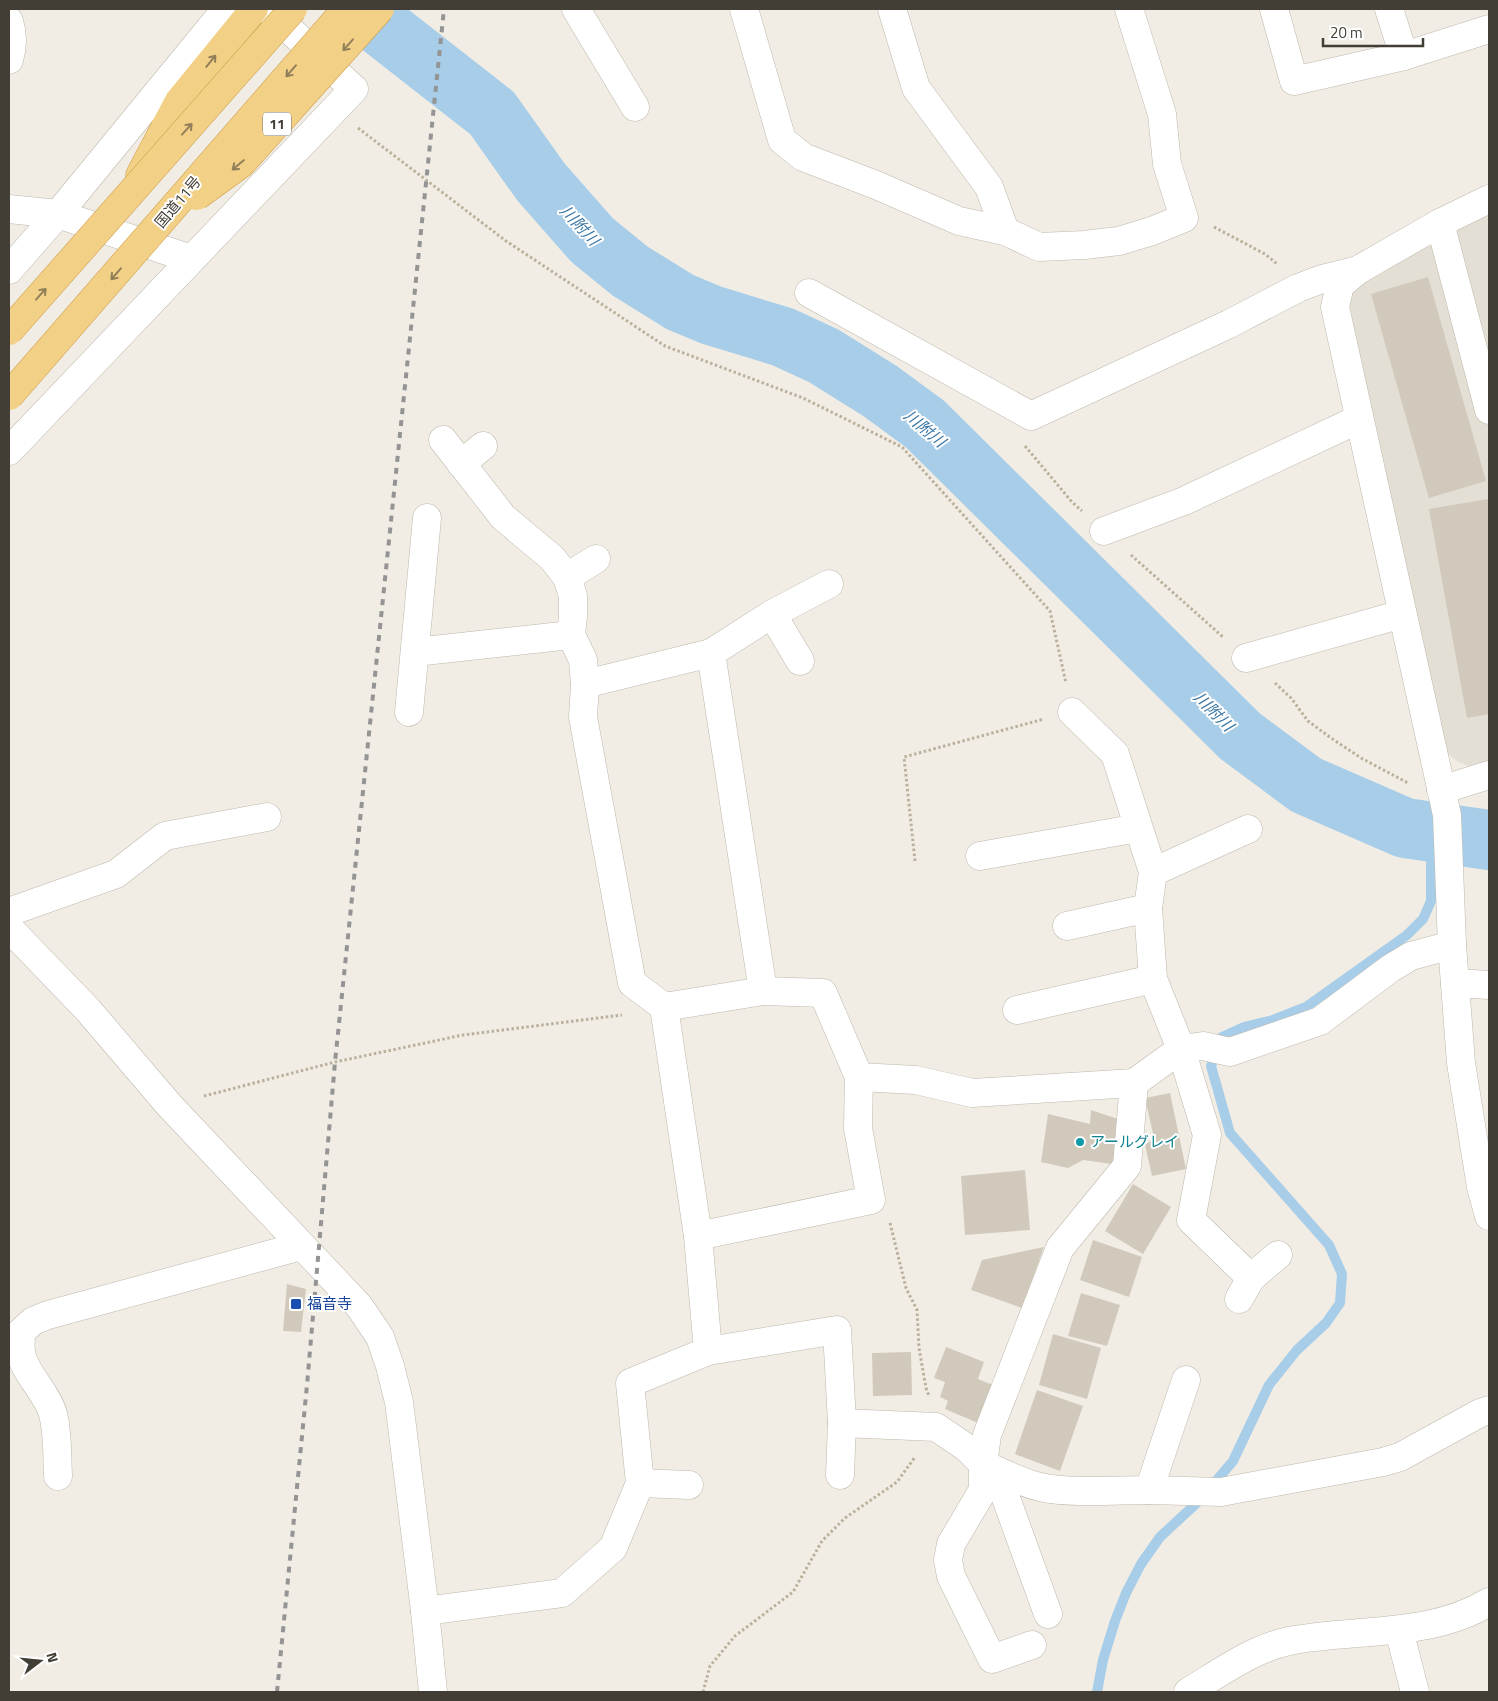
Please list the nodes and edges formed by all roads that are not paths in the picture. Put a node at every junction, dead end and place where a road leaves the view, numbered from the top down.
1 (226, 9) edge
2 (254, 9) edge
3 (266, 9) edge
4 (293, 9) edge
5 (346, 9) edge
6 (380, 9) edge
7 (576, 9) edge
8 (744, 9) edge
9 (892, 9) edge
10 (1129, 9) edge
11 (1274, 9) edge
12 (1388, 9) edge
13 (9, 21) edge
14 (1489, 29) edge
15 (1404, 56) junction
16 (9, 60) edge
17 (635, 107) dead end
18 (132, 192) junction
19 (1489, 199) edge
20 (9, 209) edge
21 (58, 214) junction
22 (1440, 223) junction
23 (160, 224) junction
24 (1005, 231) junction
25 (191, 259) junction
26 (9, 270) edge
27 (1358, 270) junction
28 (809, 293) dead end
29 (9, 331) edge
30 (9, 396) edge
31 (1489, 410) edge
32 (1360, 419) junction
33 (443, 440) dead end
34 (483, 446) dead end
35 (9, 450) edge
36 (461, 464) junction
37 (427, 518) dead end
38 (1104, 531) road end
39 (596, 560) dead end
40 (568, 577) junction
41 (829, 584) dead end
42 (772, 614) junction
43 (1402, 614) junction
44 (572, 635) junction
45 (414, 652) junction
46 (711, 653) junction
47 (1246, 658) road end
48 (800, 661) dead end
49 (585, 684) junction
50 (409, 712) dead end
51 (1072, 712) road end
52 (1489, 774) edge
53 (1444, 802) junction
54 (268, 817) dead end
55 (1138, 828) junction
56 (1248, 829) dead end
57 (980, 856) dead end
58 (1153, 872) junction
59 (1148, 908) junction
60 (9, 912) edge
61 (1067, 926) dead end
62 (9, 928) edge
63 (1452, 945) junction
64 (1153, 979) junction
65 (1455, 983) junction
66 (1489, 985) edge
67 (763, 991) junction
68 (664, 1007) junction
69 (1017, 1010) dead end
70 (1192, 1048) junction
71 (858, 1077) junction
72 (1134, 1083) junction
73 (1478, 1108) edge
74 (1489, 1216) edge
75 (698, 1236) junction
76 (301, 1246) junction
77 (1278, 1255) dead end
78 (708, 1351) junction
79 (1186, 1380) dead end
80 (1489, 1410) edge
81 (842, 1423) junction
82 (982, 1464) junction
83 (840, 1475) dead end
84 (58, 1476) dead end
85 (640, 1484) junction
86 (690, 1485) dead end
87 (1149, 1490) junction
88 (1489, 1602) edge
89 (425, 1611) junction
90 (1048, 1614) dead end
91 (1398, 1630) junction
92 (1032, 1645) dead end
93 (433, 1692) edge
94 (1188, 1692) edge
95 (1415, 1692) edge

1 - 21 street
18 -> 2 highway, bridge
3 - 25 street
18 -> 4 highway, bridge
5 -> 23 highway, 国道11号 / 11, bridge
6 -> 23 highway, 11, bridge
7 - 17 street
8 - 24 street
9 - 24 street
10 - 24 street
11 - 15 street
12 - 15 street
13 - 16 street
14 - 15 street
29 -> 18 highway, bridge
19 - 22 street
20 - 21 street
21 - 25 street
21 - 26 street
22 - 27 street
22 - 31 street
23 -> 30 highway, 国道11号 / 11, bridge
25 - 35 street
27 - 28 street
27 - 32 street
32 - 38 street
32 - 43 street
33 - 36 street
34 - 36 street
36 - 40 street
37 - 45 street
39 - 40 street
40 - 44 street
41 - 42 street
42 - 46 street
42 - 48 street
43 - 47 street
43 - 53 street
44 - 45 street
44 - 49 street
45 - 50 street
46 - 49 street
46 - 67 street
49 - 68 street
51 - 55 street
52 - 53 street
53 - 63 street
54 - 60 street
55 - 57 street
55 - 58 street
56 - 58 street
58 - 59 street
59 - 61 street
59 - 64 street
62 - 76 street
63 - 65 street
63 - 70 street
64 - 69 street
64 - 70 street
65 - 66 street
65 - 73 street
67 - 68 street
67 - 71 street
68 - 75 street
70 - 72 street
70 - 77 street
71 - 72 street
71 - 75 street
72 - 82 street
73 - 74 street
75 - 78 street
76 - 84 street
76 - 89 street
78 - 81 street
78 - 85 street
79 - 87 street
80 - 87 street
81 - 82 street
81 - 83 street
82 - 87 street
82 - 90 street
82 - 92 street
85 - 86 street
85 - 89 street
88 - 91 street
89 - 93 street
91 - 94 street
91 - 95 street

